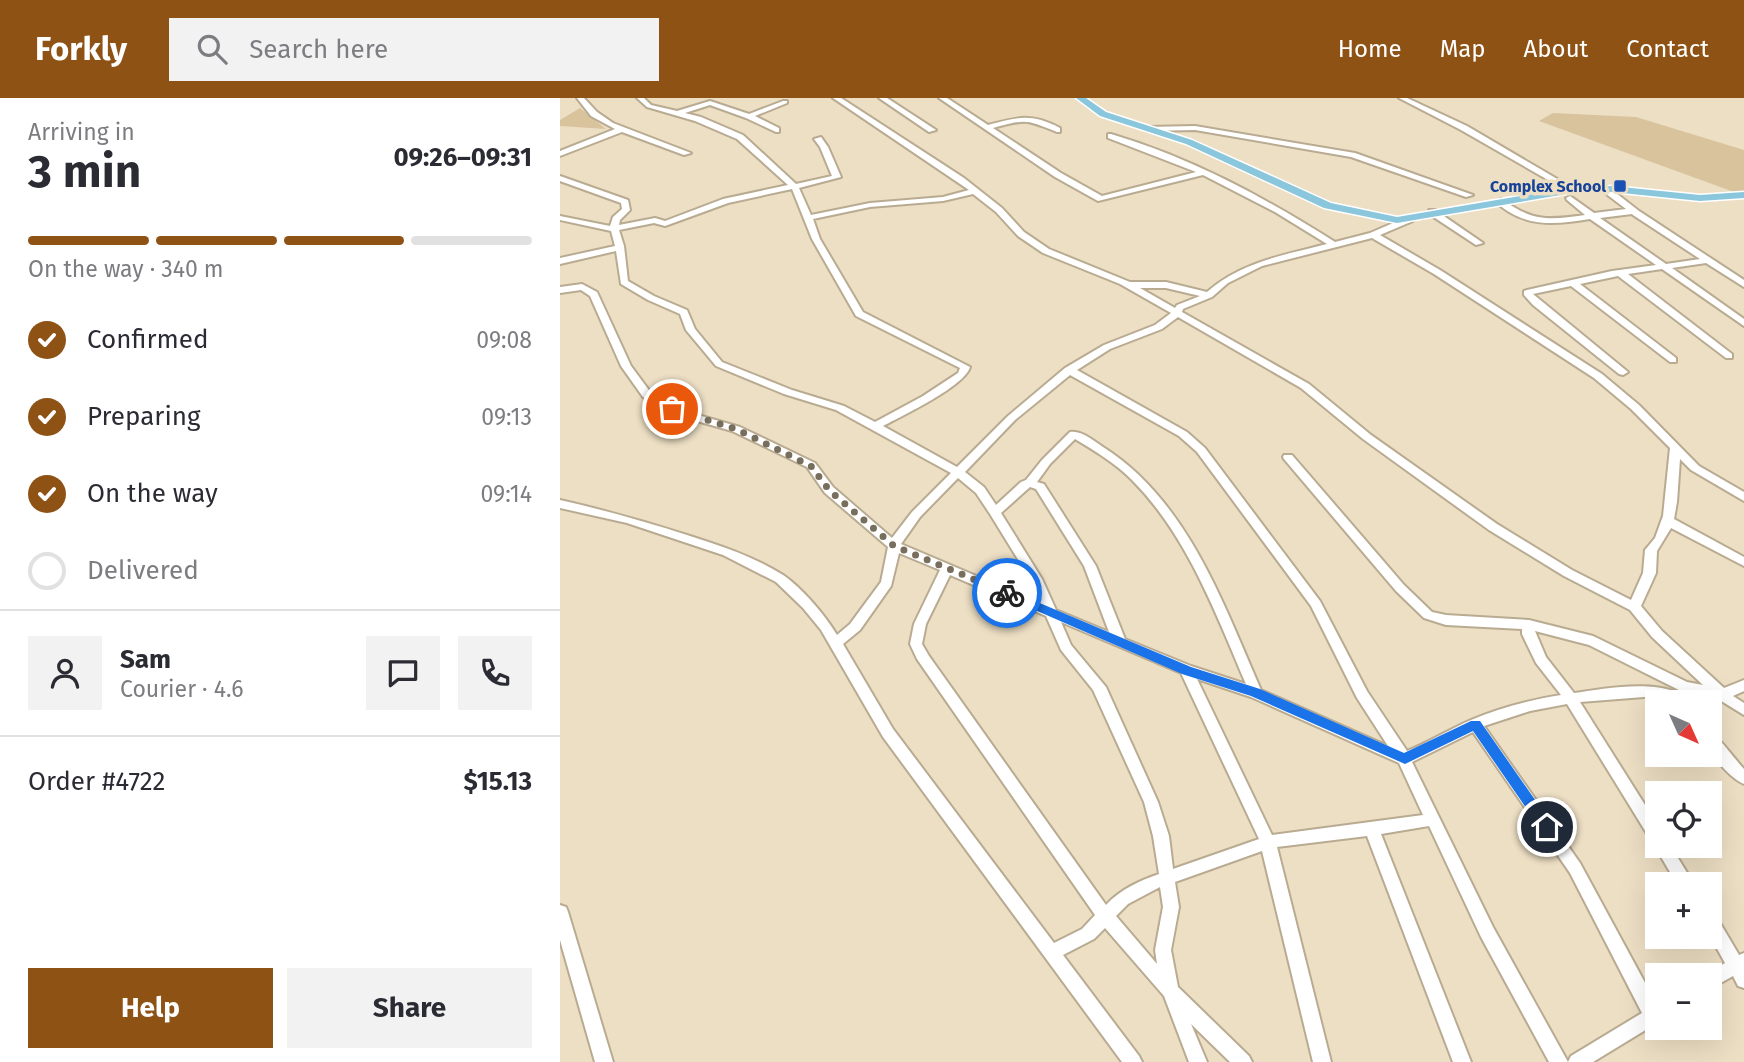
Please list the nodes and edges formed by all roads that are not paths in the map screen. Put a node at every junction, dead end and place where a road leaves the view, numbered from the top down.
1 (580, 98) edge
2 (640, 98) edge
3 (836, 98) edge
4 (882, 98) edge
5 (942, 98) edge
6 (1080, 98) edge
7 (1402, 98) edge
8 (785, 102) dead end
9 (679, 113) junction
10 (749, 116) junction
11 (989, 127) junction
12 (622, 129) junction
13 (1147, 129) junction
14 (776, 130) dead end
15 (932, 130) dead end
16 (1057, 131) dead end
17 (1111, 136) dead end
18 (818, 139) dead end
19 (687, 153) dead end
20 (560, 154) edge
21 (1206, 172) junction
22 (560, 177) edge
23 (795, 187) junction
24 (1604, 188) junction
25 (975, 191) junction
26 (1571, 194) junction
27 (1469, 195) dead end
28 (1744, 195) edge
29 (1499, 201) junction
30 (1634, 211) junction
31 (1432, 212) junction
32 (1592, 216) junction
33 (560, 218) edge
34 (808, 218) junction
35 (1410, 219) junction
36 (614, 229) junction
37 (1373, 235) junction
38 (1479, 243) dead end
39 (1332, 244) junction
40 (618, 248) junction
41 (1710, 260) junction
42 (560, 261) edge
43 (1662, 266) junction
44 (1620, 273) junction
45 (1573, 283) junction
46 (1744, 284) edge
47 (1127, 285) junction
48 (560, 290) edge
49 (1209, 295) junction
50 (1177, 314) junction
51 (1744, 323) edge
52 (1729, 356) dead end
53 (1673, 360) dead end
54 (1069, 370) junction
55 (1623, 372) dead end
56 (875, 426) junction
57 (1675, 447) junction
58 (1287, 457) dead end
59 (958, 472) junction
60 (1030, 483) junction
61 (1744, 497) edge
62 (560, 504) edge
63 (995, 512) junction
64 (1668, 522) junction
65 (894, 546) junction
66 (1744, 562) edge
67 (947, 569) junction
68 (1634, 607) junction
69 (1051, 611) junction
70 (1529, 625) junction
71 (1119, 641) junction
72 (836, 643) junction
73 (1186, 670) junction
74 (1744, 685) edge
75 (1701, 690) edge
76 (1717, 690) edge
77 (1645, 691) edge
78 (1256, 692) junction
79 (1722, 695) joint
80 (1570, 697) junction
81 (1744, 710) edge
82 (1475, 724) junction
83 (1722, 754) edge
84 (1405, 758) junction
85 (1744, 778) edge
86 (1432, 818) junction
87 (1645, 818) edge
88 (1371, 827) junction
89 (1268, 842) junction
90 (1167, 880) junction
91 (560, 912) edge
92 (1105, 916) junction
93 (1722, 939) edge
94 (1051, 953) junction
95 (1742, 968) edge
96 (1722, 976) edge
97 (1170, 991) junction
98 (1645, 997) edge
99 (1645, 1021) edge
100 (604, 1062) edge
101 (1133, 1062) edge
102 (1198, 1062) edge
103 (1243, 1062) edge
104 (1322, 1062) edge
105 (1462, 1062) edge
106 (1559, 1062) edge
107 (1577, 1062) edge

1 - 12 street
2 - 9 street
3 - 25 street
4 - 15 street
5 - 11 street
6 - 13 main road
7 - 26 street
8 - 10 street
9 - 10 street
9 - 23 street
10 - 14 street
11 - 16 street
11 - 21 street
12 - 19 street
12 - 20 street
13 - 27 street
13 - 35 main road
17 - 21 street
18 - 23 street
21 - 39 street
22 - 36 street
23 - 34 street
23 - 36 street
24 - 26 main road
24 - 28 main road
24 - 30 street
25 - 34 street
25 - 47 street
26 - 29 main road
26 - 32 street
29 - 31 main road
29 - 32 street
30 - 32 street
30 - 41 street
31 - 35 main road
31 - 38 street
32 - 43 street
33 - 36 street
34 - 56 street
35 - 37 street
36 - 40 street
37 - 39 street
37 - 57 street
39 - 49 street
40 - 42 street
40 - 56 street
41 - 43 street
41 - 46 street
43 - 44 street
43 - 51 street
44 - 45 street
44 - 52 street
45 - 53 street
45 - 55 street
47 - 49 street
47 - 50 street
48 - 65 street
49 - 50 street
50 - 54 street
50 - 68 street
54 - 59 street
54 - 84 street
56 - 59 street
57 - 61 street
57 - 64 street
58 - 70 street
59 - 63 street
59 - 65 street
60 - 63 street
60 - 71 street
60 - 78 street
62 - 72 street
63 - 69 street
64 - 66 street
64 - 68 street
65 - 67 street
65 - 72 street
67 - 69 street
67 - 92 street
68 - 76 street
69 - 71 street
69 - 90 street
70 - 75 street
70 - 80 street
71 - 73 street
72 - 94 street
73 - 78 street
73 - 89 street
74 - 79 street
77 - 80 street
78 - 84 street
79 - 81 street
80 - 82 street
80 - 87 street
82 - 84 street
82 - 98 street
83 - 85 street
84 - 86 street
86 - 88 street
86 - 106 street
88 - 89 street
88 - 105 street
89 - 90 street
89 - 104 street
90 - 92 street
90 - 97 street
91 - 100 street
92 - 94 street
92 - 97 street
93 - 95 street
94 - 101 street
95 - 96 street
97 - 102 street
97 - 103 street
99 - 107 street

